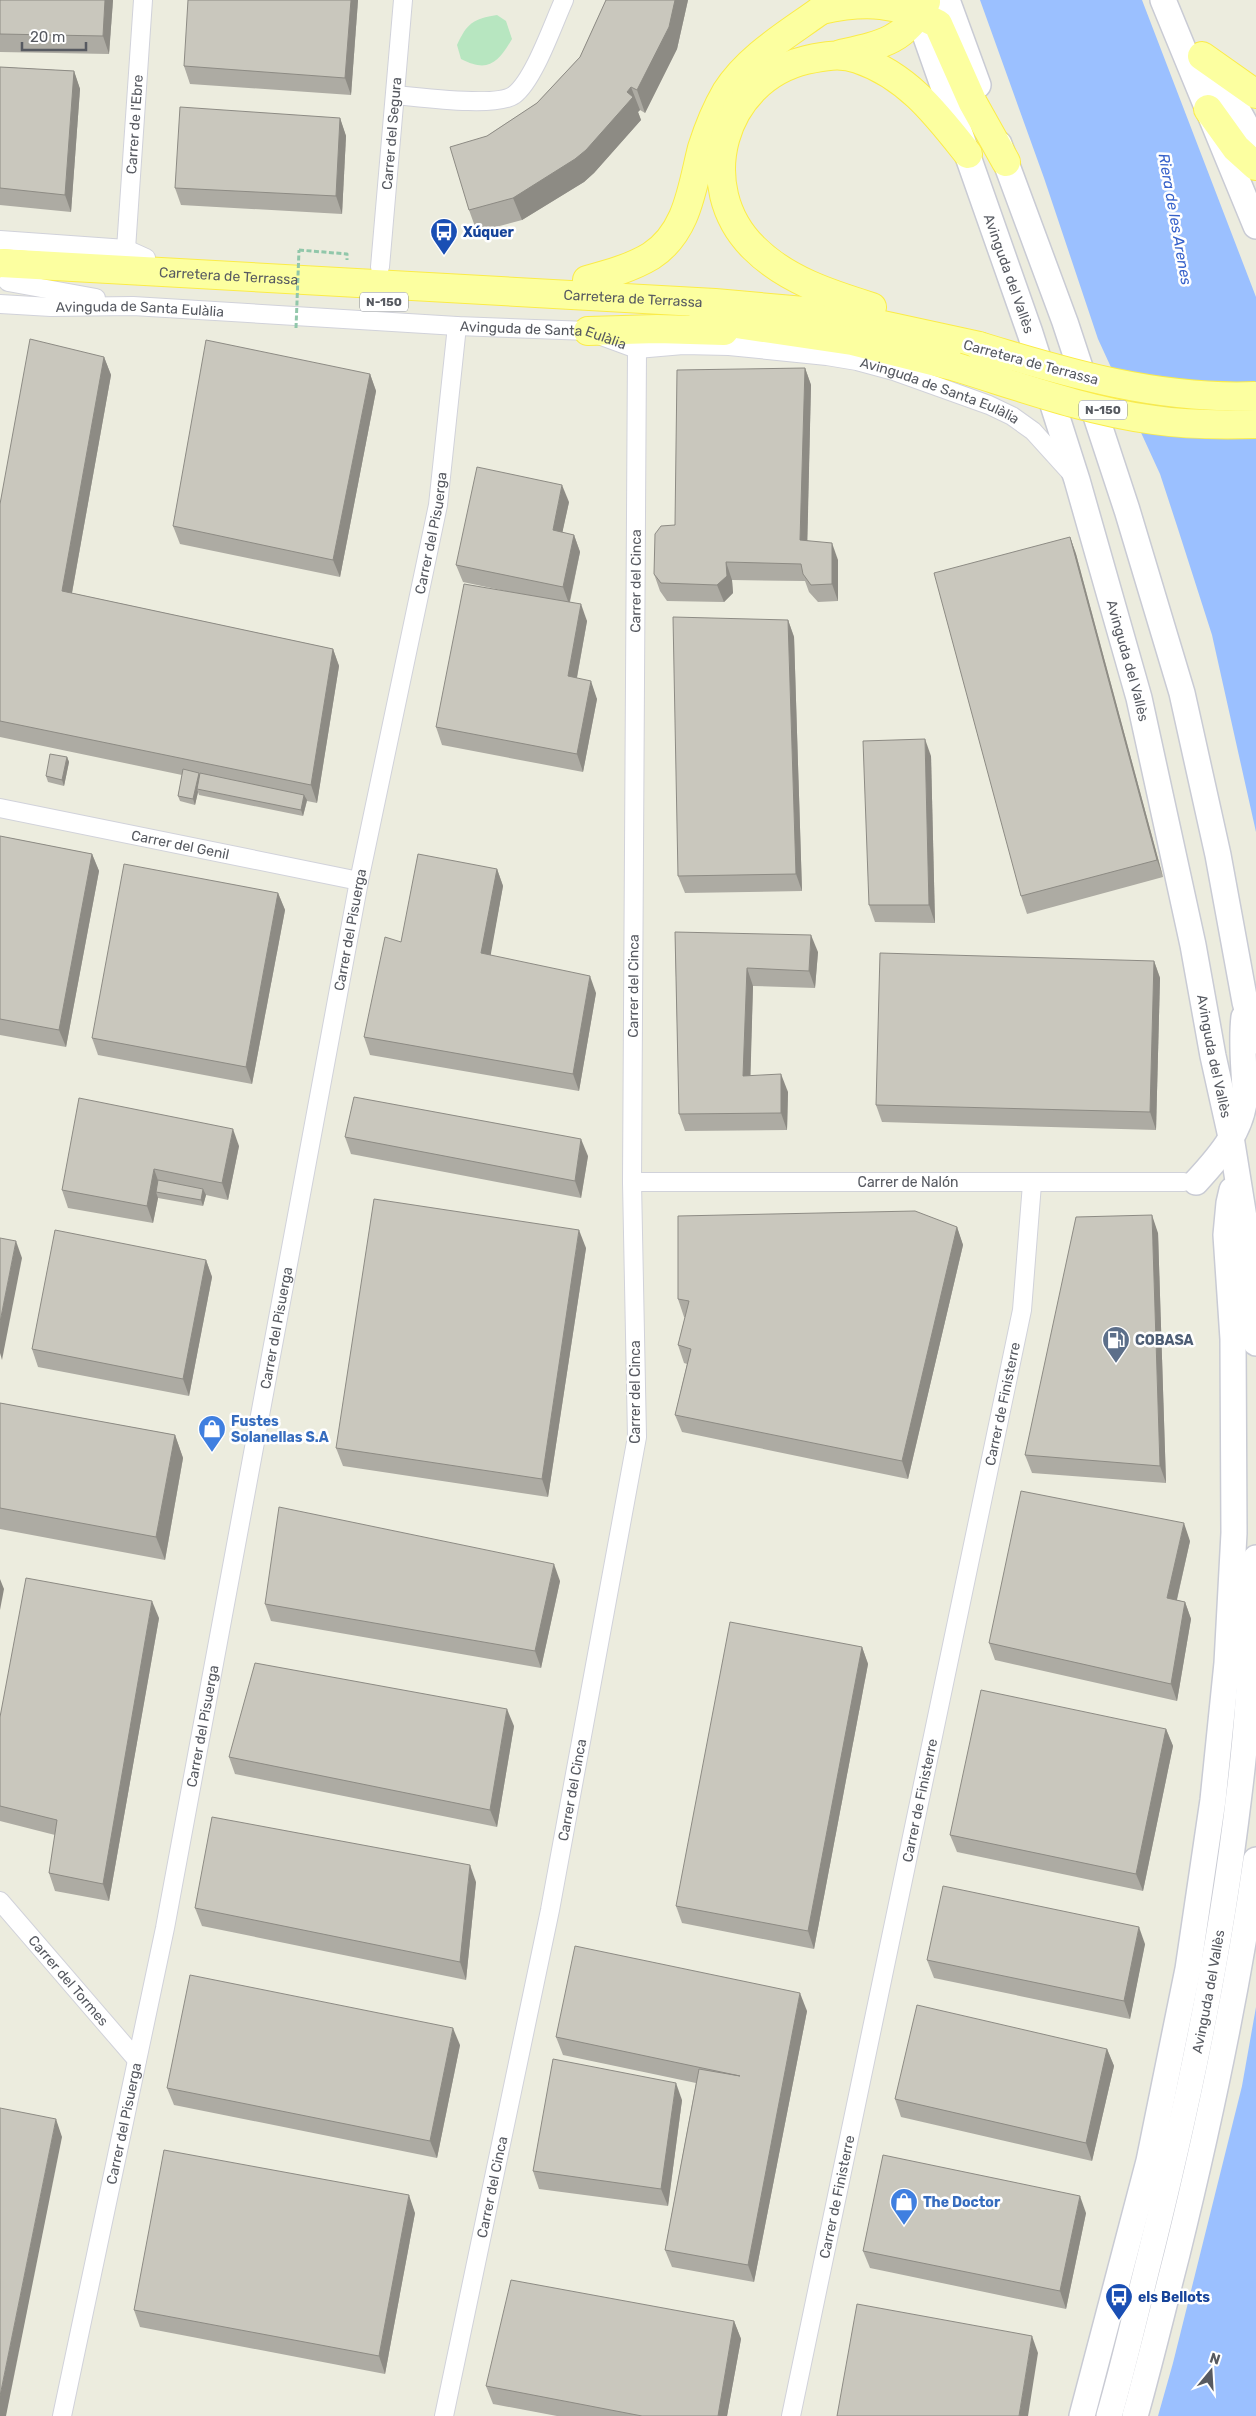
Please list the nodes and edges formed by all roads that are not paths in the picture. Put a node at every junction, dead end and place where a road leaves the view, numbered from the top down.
1 (143, 0) edge
2 (403, 0) edge
3 (564, 0) edge
4 (946, 0) edge
5 (1163, 0) edge
6 (1172, 0) edge
7 (826, 5) edge
8 (919, 5) edge
9 (837, 55) junction
10 (1202, 56) junction
11 (1256, 94) edge
12 (395, 95) junction
13 (1208, 109) junction
14 (1256, 144) edge
15 (968, 154) junction
16 (1006, 162) junction
17 (1256, 166) edge
18 (1256, 226) edge
19 (0, 240) edge
20 (136, 253) junction
21 (72, 267) junction
22 (380, 267) junction
23 (587, 280) junction
24 (2, 282) edge
25 (133, 306) junction
26 (794, 309) junction
27 (457, 326) junction
28 (767, 329) junction
29 (588, 331) junction
30 (979, 346) junction
31 (637, 348) junction
32 (1256, 396) edge
33 (1256, 424) edge
34 (1077, 480) junction
35 (0, 808) edge
36 (359, 881) junction
37 (1245, 1002) junction
38 (1256, 1041) edge
39 (1231, 1137) junction
40 (632, 1182) junction
41 (1190, 1182) junction
42 (1032, 1184) junction
43 (1236, 1211) junction
44 (1256, 1343) edge
45 (1256, 1558) edge
46 (1256, 1860) edge
47 (0, 1901) edge
48 (137, 2060) junction
49 (62, 2416) edge
50 (444, 2416) edge
51 (791, 2416) edge
52 (1082, 2416) edge
53 (1109, 2416) edge
54 (1135, 2416) edge

1 - 20 street, Carrer de l'Ebre
2 - 12 street, Carrer del Segura
3 - 12 street
4 - 16 main road
5 - 13 main road
6 - 10 main road
7 - 8 main road
7 - 23 main road
8 - 9 main road
8 - 15 main road, Avinguda del Vallès
8 - 16 main road
9 - 15 main road
9 - 30 main road
10 - 11 main road
10 - 14 main road
12 - 22 street, Carrer del Segura
13 - 17 main road
13 - 18 main road
15 - 34 main road, Avinguda del Vallès
16 - 37 main road
19 - 20 street
20 - 21 main road
20 - 22 main road
21 - 24 main road, Carretera de Terrassa / N-150
21 - 26 main road, Carretera de Terrassa / N-150
22 - 23 main road
23 - 26 main road
24 - 25 street
24 - 25 street, Avinguda de Santa Eulàlia
24 - 28 main road, Carretera de Terrassa / N-150
25 - 27 street, Avinguda de Santa Eulàlia
26 - 30 main road, Carretera de Terrassa / N-150
27 - 29 street, Avinguda de Santa Eulàlia
27 - 36 street, Carrer del Pisuerga
28 - 29 main road
28 - 33 main road, Carretera de Terrassa / N-150, bridge
29 - 31 street, Avinguda de Santa Eulàlia
30 - 32 main road, Carretera de Terrassa / N-150, bridge
31 - 34 street, Avinguda de Santa Eulàlia
31 - 40 street, Carrer del Cinca
34 - 39 main road, Avinguda del Vallès
35 - 36 street, Carrer del Genil
36 - 48 street, Carrer del Pisuerga
37 - 38 main road
37 - 39 main road
39 - 41 main road
39 - 43 main road, Avinguda del Vallès
40 - 42 street, Carrer de Nalón
40 - 50 street, Carrer del Cinca
41 - 42 street, Carrer de Nalón
41 - 43 main road
42 - 51 street, Carrer de Finisterre
43 - 44 main road
43 - 52 main road
45 - 53 main road, Avinguda del Vallès
46 - 54 main road, Avinguda del Vallès
47 - 48 street, Carrer del Tormes
48 - 49 street, Carrer del Pisuerga

